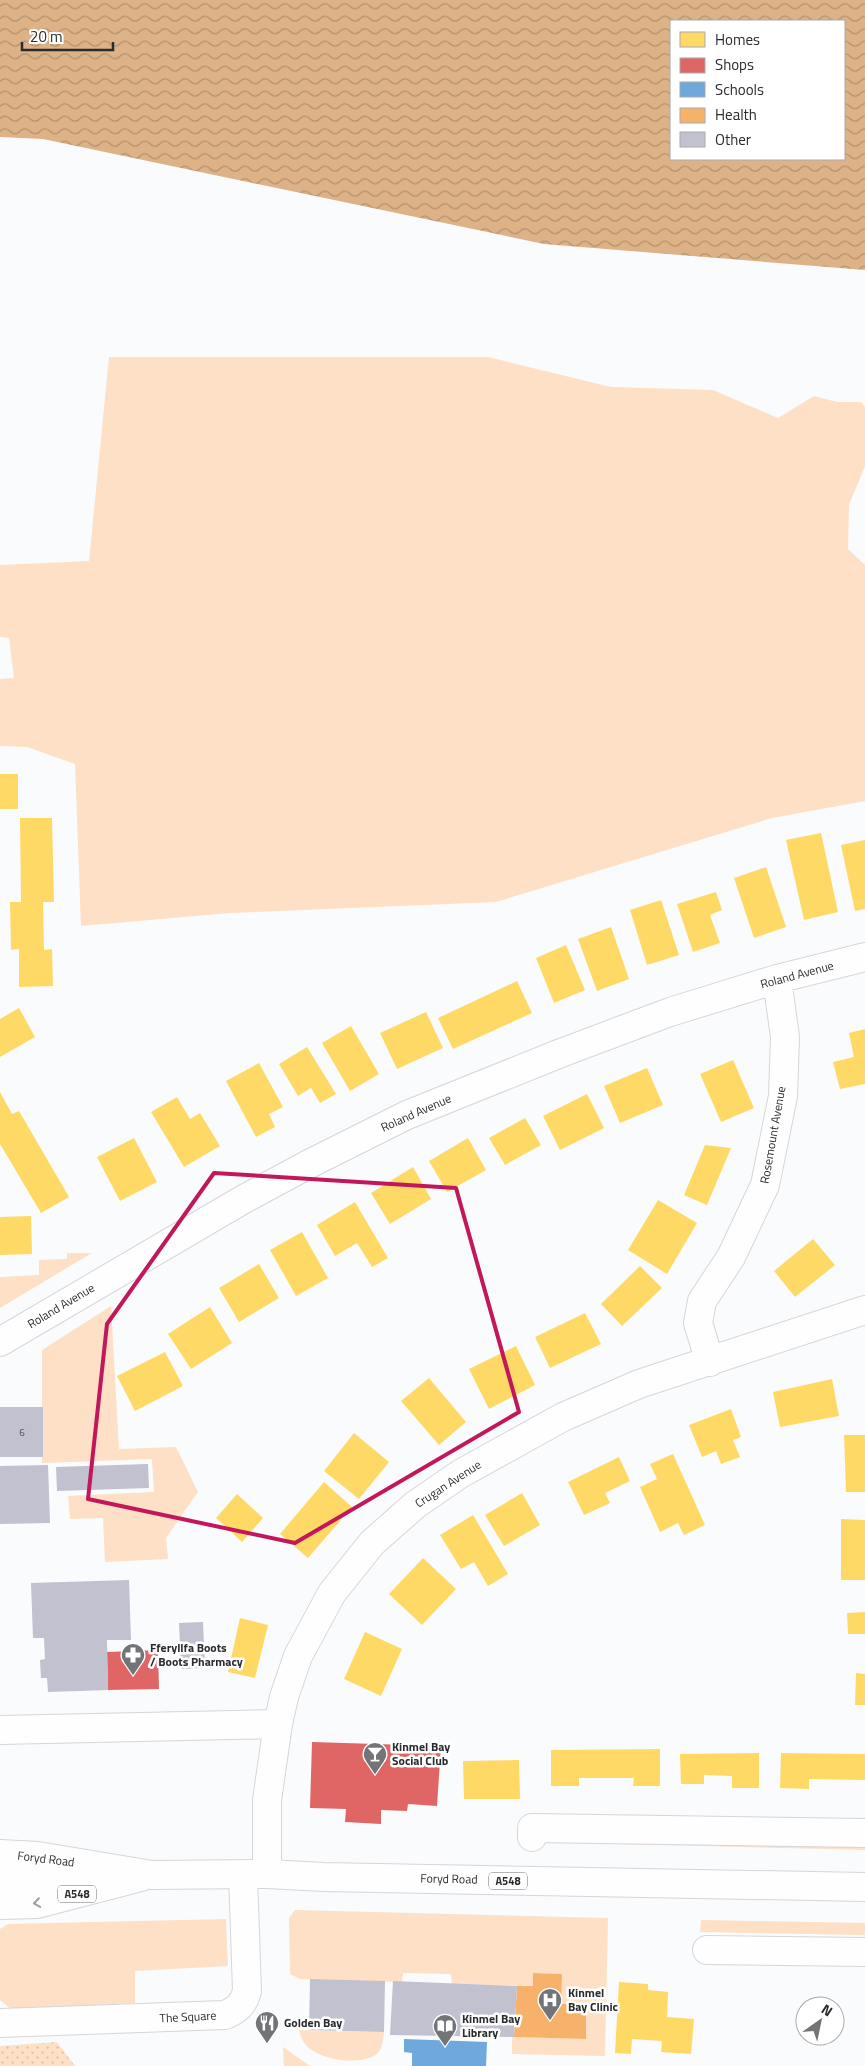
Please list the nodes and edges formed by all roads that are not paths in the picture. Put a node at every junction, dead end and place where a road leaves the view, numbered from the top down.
1 (865, 957) edge
2 (777, 980) junction
3 (865, 1310) edge
4 (0, 1342) edge
5 (710, 1362) junction
6 (278, 1724) junction
7 (0, 1730) edge
8 (865, 1833) edge
9 (532, 1837) dead end
10 (0, 1854) edge
11 (255, 1874) junction
12 (152, 1875) junction
13 (0, 1878) edge
14 (865, 1887) edge
15 (0, 1905) edge
16 (707, 1950) dead end
17 (865, 1952) edge
18 (0, 2023) edge

1 - 2 street, Roland Avenue
2 - 4 street, Roland Avenue
2 - 5 street, Rosemount Avenue
3 - 5 street, Crugan Avenue
5 - 6 street, Crugan Avenue
6 - 7 street
6 - 11 street, Crugan Avenue
8 - 9 street
10 - 12 street, Foryd Road / A548
11 - 12 street, Foryd Road / A548
11 - 14 street, Foryd Road / A548
11 - 18 street, The Square
12 - 13 street
12 -> 15 street, Foryd Road / A548
16 - 17 street

